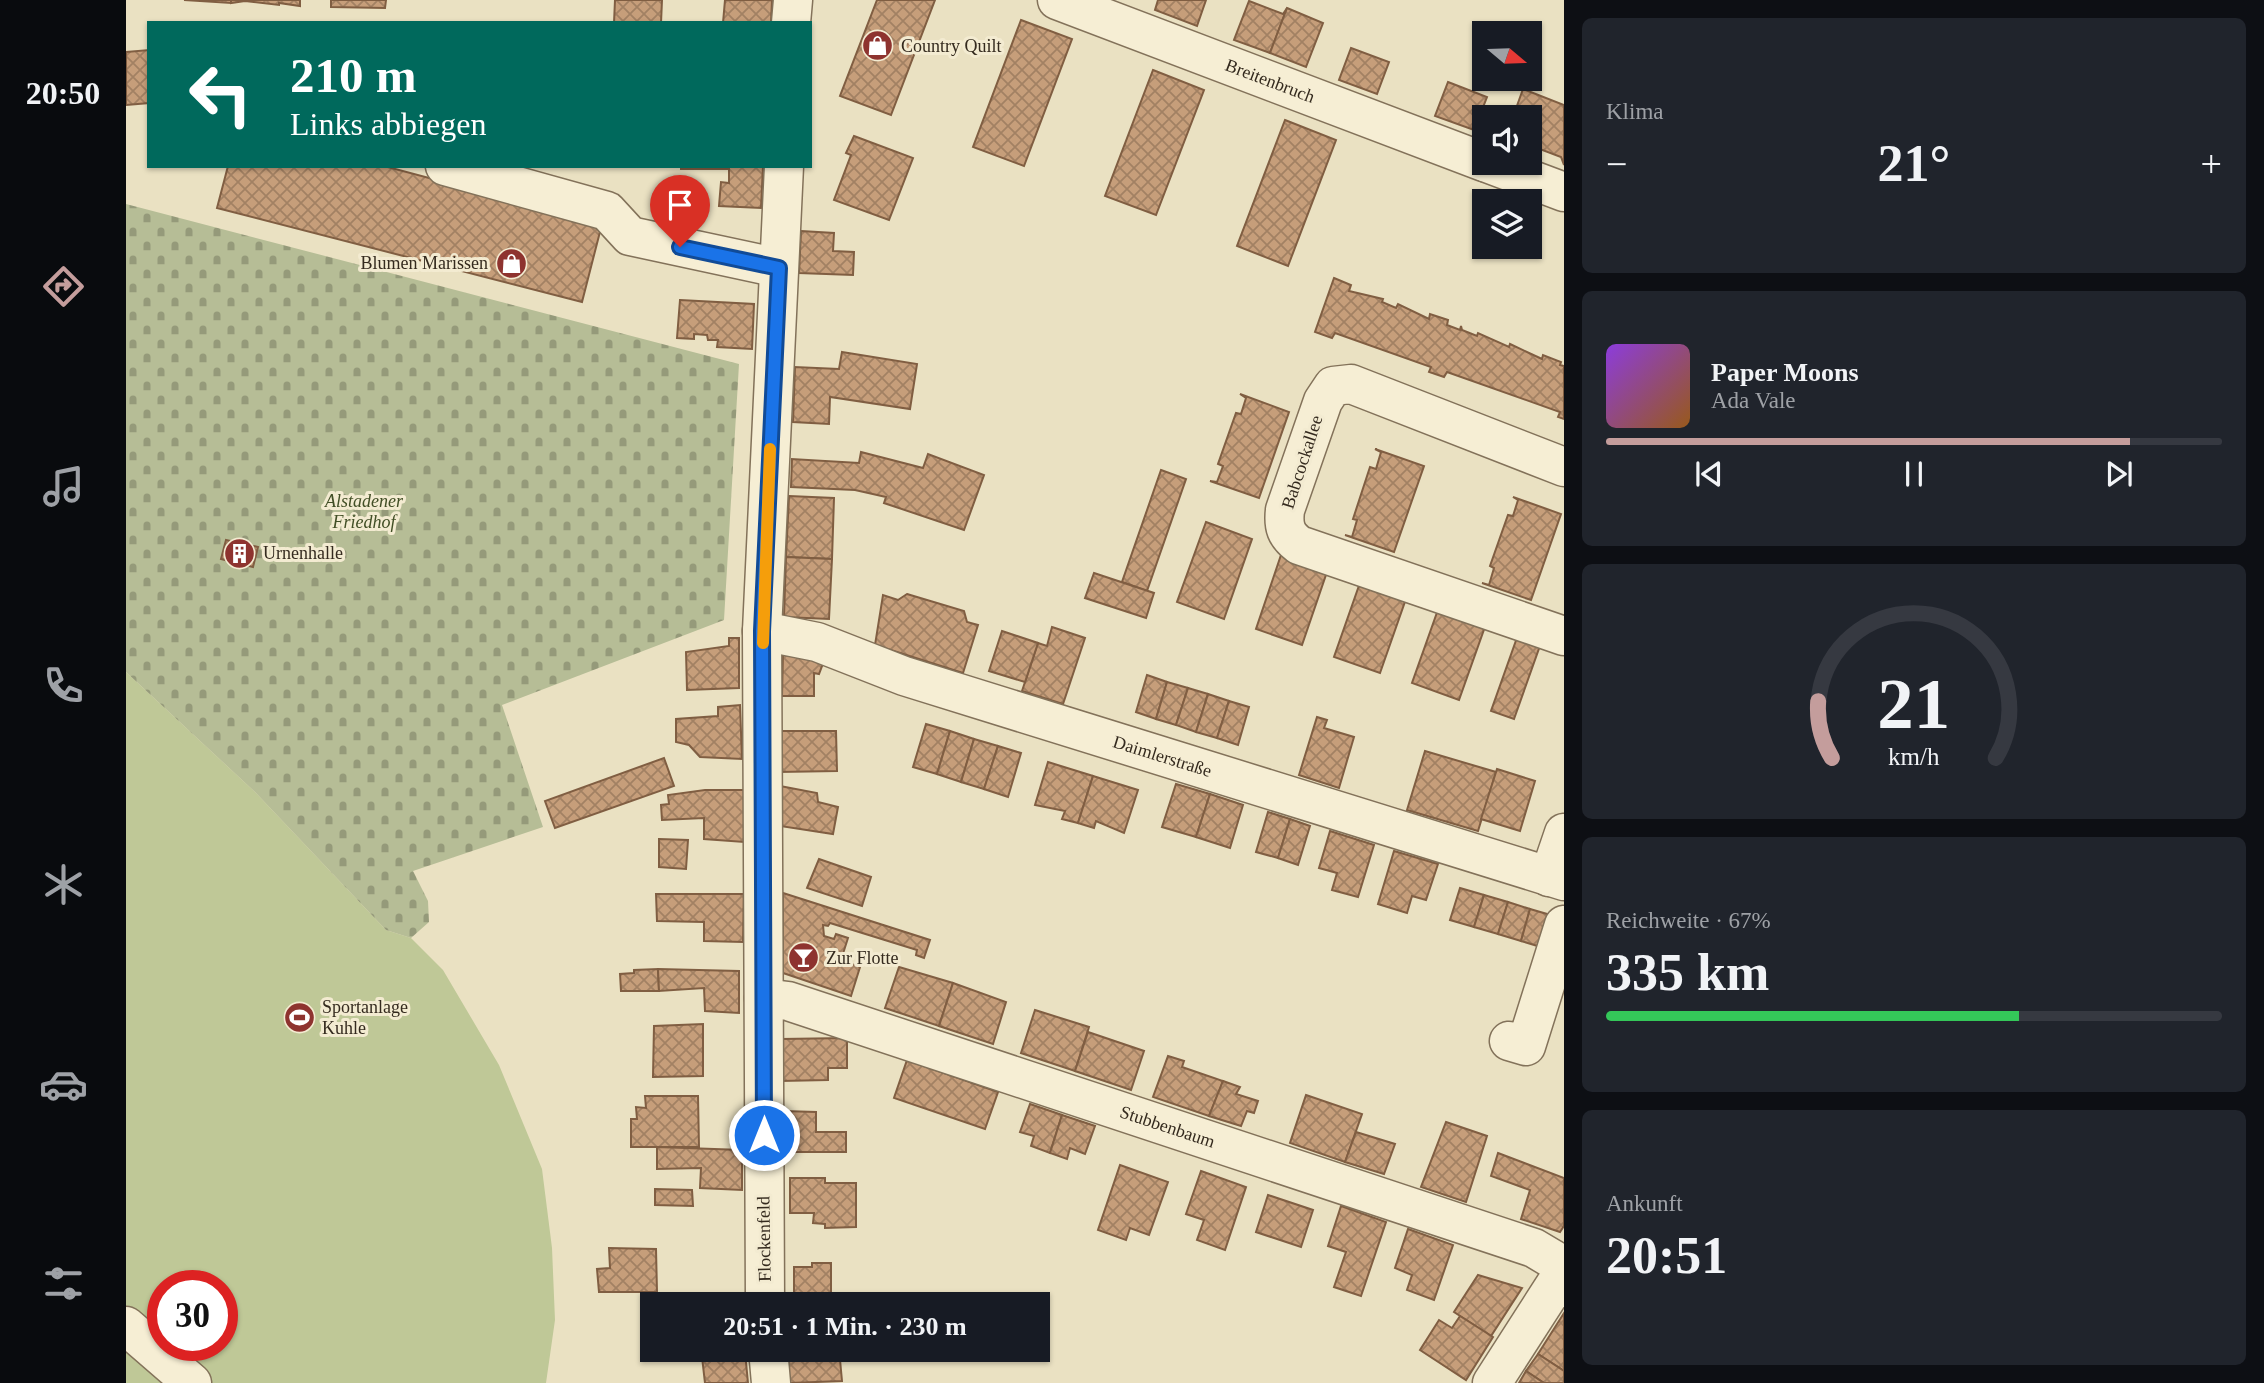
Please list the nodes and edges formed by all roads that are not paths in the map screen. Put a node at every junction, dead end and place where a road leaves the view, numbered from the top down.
1 (793, 0) edge
2 (1056, 0) edge
3 (791, 21) edge
4 (1472, 157) edge
5 (452, 168) edge
6 (784, 168) edge
7 (1519, 175) edge
8 (1564, 192) edge
9 (779, 268) junction
10 (1564, 467) edge
11 (762, 631) junction
12 (1564, 636) edge
13 (1564, 833) edge
14 (1556, 879) edge
15 (1564, 925) edge
16 (764, 998) junction
17 (1510, 1041) dead end
18 (1564, 1268) edge
19 (765, 1292) edge
20 (126, 1326) edge
21 (769, 1362) edge
22 (192, 1383) edge
23 (771, 1383) edge
24 (1492, 1383) edge

1 - 3 street
2 - 4 street, Breitenbruch
5 - 9 street
6 - 9 street, Flockenfeld
7 - 8 street, Breitenbruch
9 - 11 street, Flockenfeld
10 - 12 street, Babcockallee
11 - 14 street, Daimlerstraße
11 - 16 street, Flockenfeld
13 - 14 street
15 - 17 street
16 - 18 street, Stubbenbaum
16 - 19 street, Flockenfeld
18 - 24 street
20 - 22 street
21 - 23 street

